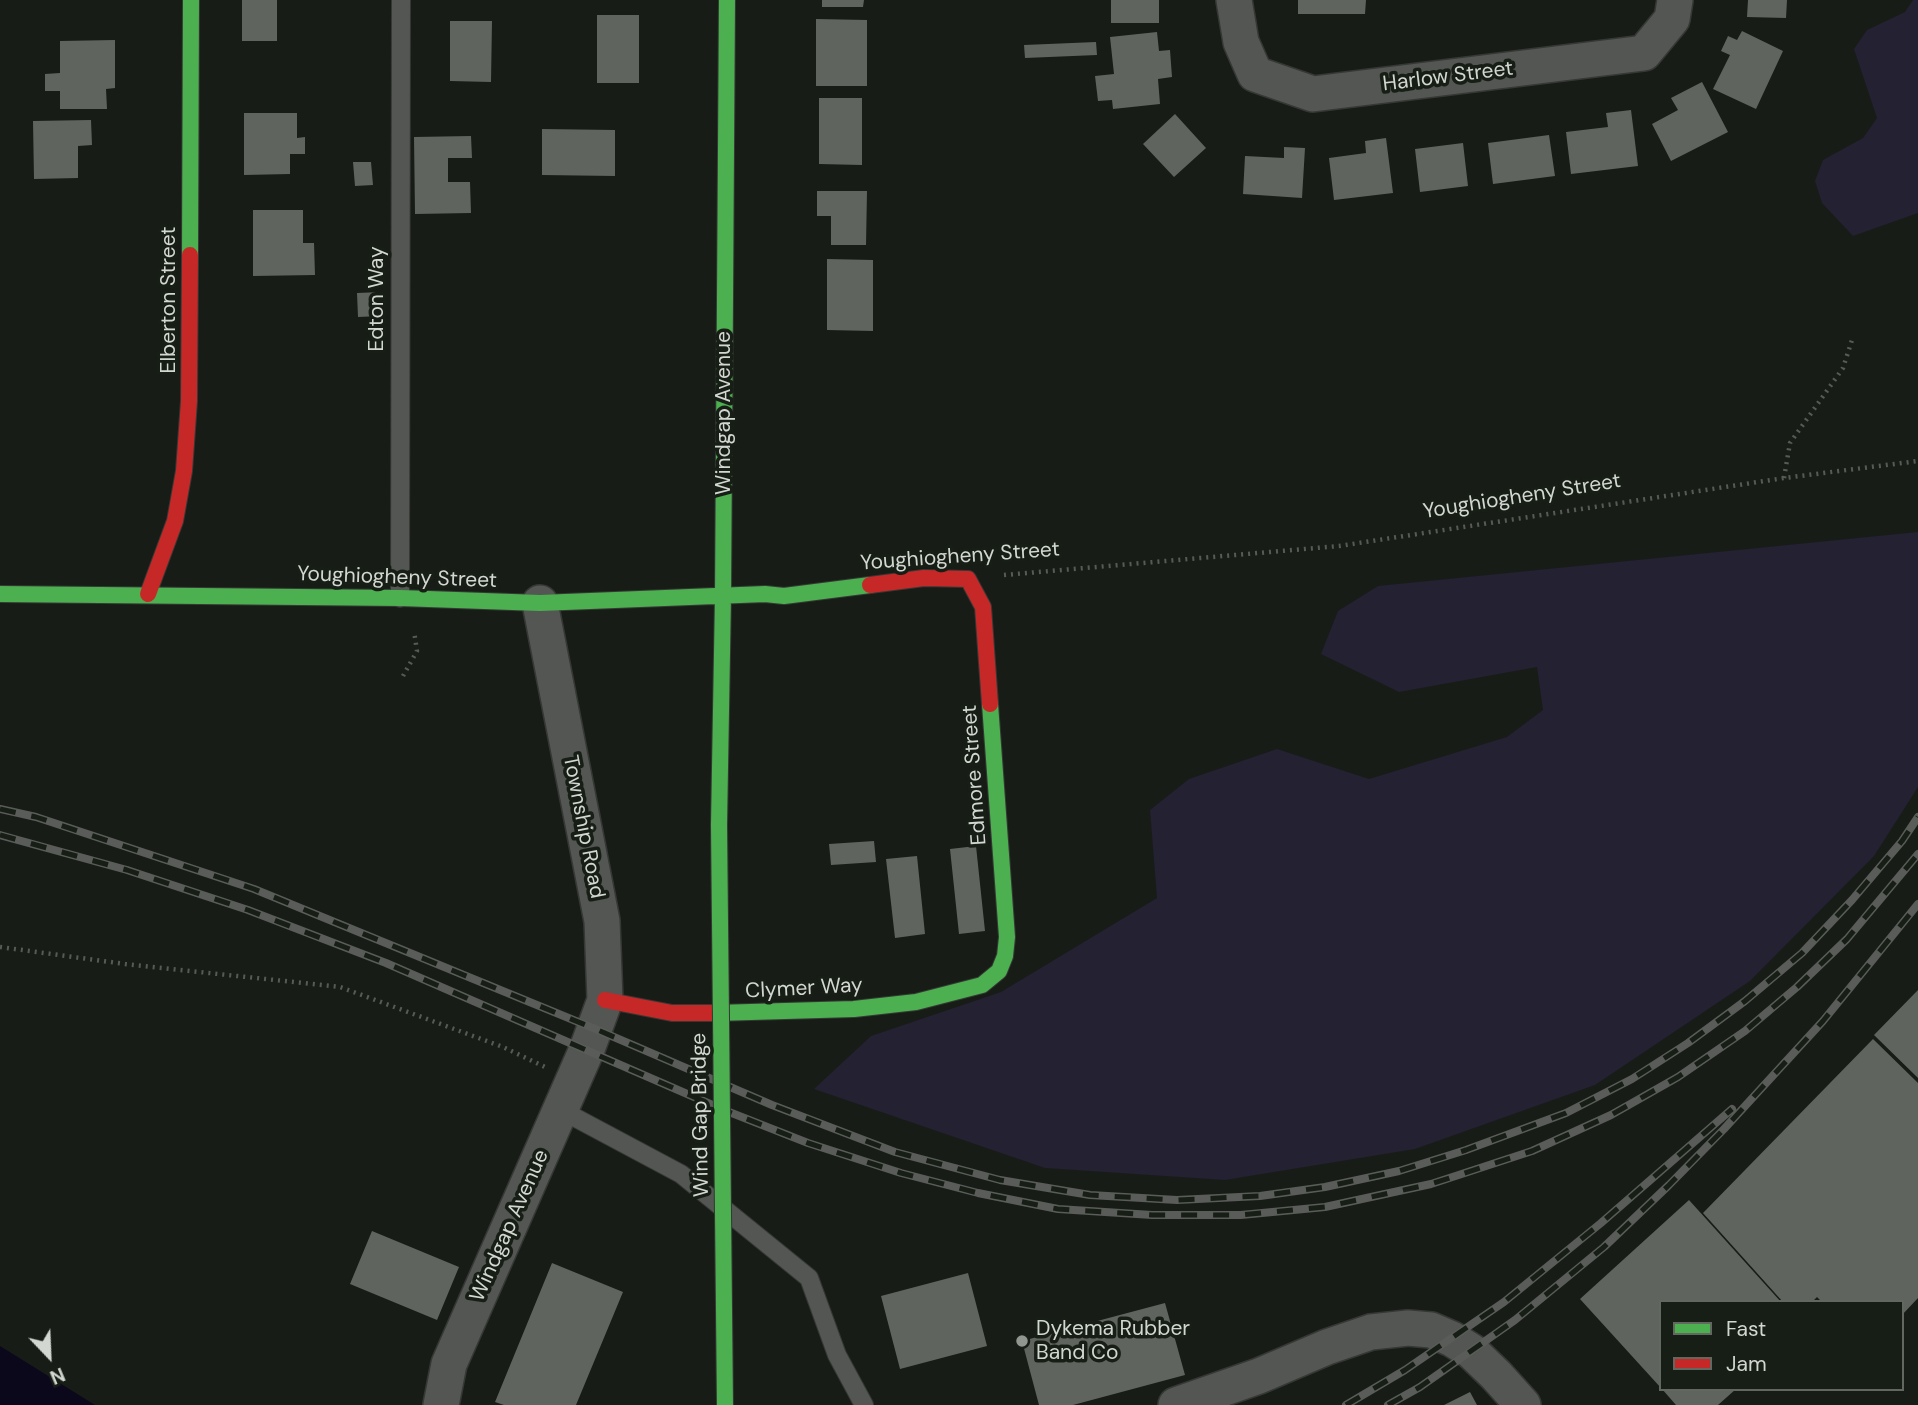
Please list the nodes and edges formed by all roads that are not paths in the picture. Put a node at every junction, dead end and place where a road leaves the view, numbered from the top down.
1 (191, 0) edge
2 (401, 0) edge
3 (727, 0) edge
4 (1234, 0) edge
5 (1675, 0) edge
6 (968, 579) joint
7 (0, 594) edge
8 (148, 594) junction
9 (723, 596) junction
10 (400, 598) junction
11 (540, 603) junction
12 (719, 825) joint
13 (999, 971) joint
14 (605, 1000) junction
15 (587, 1049) joint
16 (567, 1096) junction
17 (441, 1405) edge
18 (725, 1405) edge
19 (863, 1405) edge
20 (1176, 1405) edge
21 (1524, 1405) edge

1 - 8 street, Elberton Street
2 - 10 lane, Edton Way
3 - 9 street, Windgap Avenue
4 - 5 street, Harlow Street
6 - 9 street, Youghiogheny Street
6 - 13 street, Edmore Street
7 - 8 street, Youghiogheny Street
8 - 10 street, Youghiogheny Street
9 - 11 street, Youghiogheny Street
9 - 12 street, Windgap Avenue
10 - 11 street, Youghiogheny Street
11 - 14 street, Township Road
12 - 18 street, Wind Gap Bridge, bridge
13 - 14 street, Clymer Way
14 - 15 street, Township Road
15 - 16 street, Windgap Avenue
16 - 17 street, Windgap Avenue
16 - 19 lane
20 - 21 street

